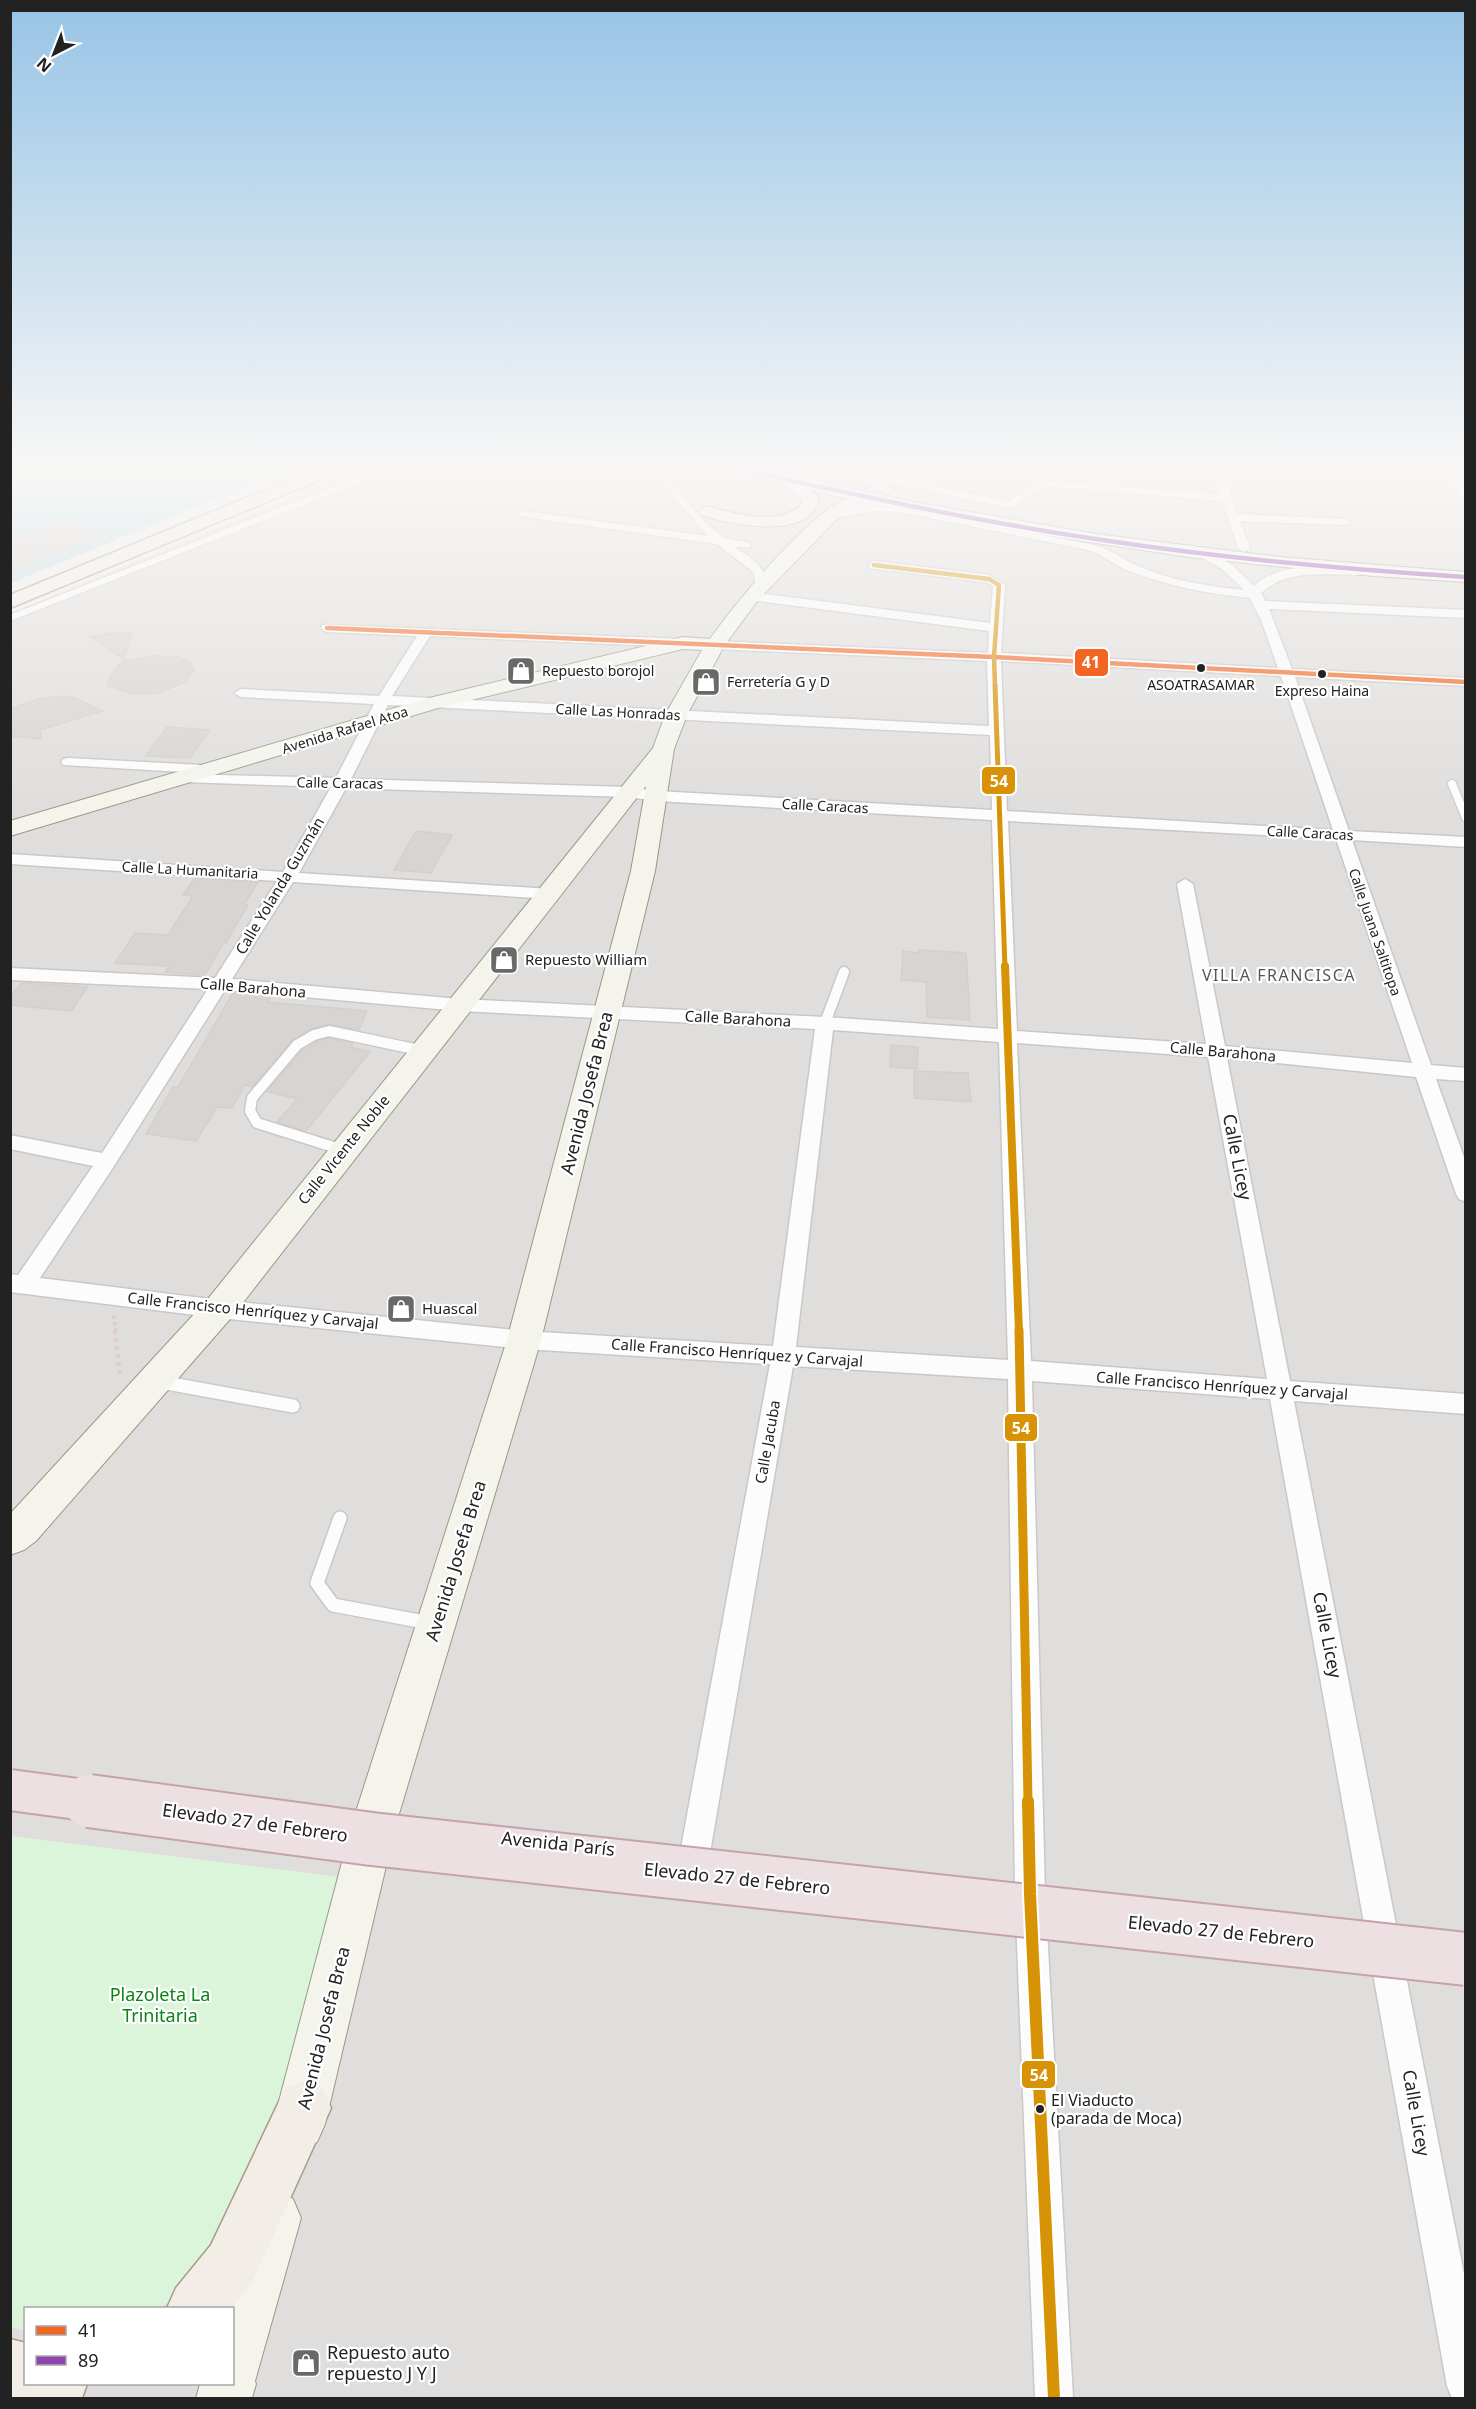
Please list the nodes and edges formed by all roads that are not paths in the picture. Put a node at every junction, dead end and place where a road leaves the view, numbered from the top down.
1 (40, 579) edge
2 (65, 579) edge
3 (107, 579) edge
4 (758, 579) edge
5 (762, 579) edge
6 (990, 579) edge
7 (1160, 579) edge
8 (1241, 579) edge
9 (1270, 579) edge
10 (755, 591) junction
11 (10, 592) edge
12 (1258, 597) junction
13 (10, 602) edge
14 (1466, 614) edge
15 (10, 618) edge
16 (327, 628) dead end
17 (995, 628) junction
18 (426, 632) junction
19 (683, 643) junction
20 (715, 645) junction
21 (994, 657) junction
22 (1287, 674) junction
23 (1466, 682) edge
24 (241, 693) dead end
25 (383, 700) junction
26 (432, 703) junction
27 (373, 722) junction
28 (996, 731) junction
29 (670, 732) junction
30 (68, 762) dead end
31 (214, 769) junction
32 (184, 778) junction
33 (341, 783) junction
34 (1452, 784) dead end
35 (642, 794) junction
36 (999, 816) junction
37 (1466, 818) edge
38 (10, 830) edge
39 (1341, 834) junction
40 (1466, 842) edge
41 (10, 859) edge
42 (289, 876) junction
43 (1185, 884) dead end
44 (550, 894) junction
45 (844, 972) dead end
46 (10, 974) edge
47 (220, 984) junction
48 (460, 1005) junction
49 (607, 1012) junction
50 (825, 1023) junction
51 (1007, 1036) junction
52 (1216, 1051) junction
53 (424, 1052) junction
54 (1423, 1072) junction
55 (1466, 1075) edge
56 (10, 1142) edge
57 (343, 1150) junction
58 (107, 1161) junction
59 (1466, 1194) edge
60 (17, 1283) edge
61 (219, 1309) junction
62 (524, 1340) junction
63 (783, 1356) junction
64 (1020, 1370) junction
65 (154, 1381) junction
66 (1281, 1392) junction
67 (1466, 1404) edge
68 (293, 1406) dead end
69 (340, 1518) dead end
70 (10, 1538) edge
71 (436, 1624) junction
72 (10, 1772) edge
73 (10, 1790) edge
74 (374, 1824) junction
75 (694, 1858) junction
76 (1030, 1894) junction
77 (1383, 1934) junction
78 (1466, 1944) edge
79 (1466, 1959) edge
80 (304, 2108) junction
81 (197, 2307) edge
82 (234, 2361) edge
83 (1466, 2386) edge
84 (1054, 2398) edge

1 - 11 main road
2 - 13 main road
3 - 15 lane
4 - 10 street
5 - 10 main road
6 - 17 street
7 - 12 street
8 - 12 street, Calle Juana Saltitopa
9 - 12 street
10 - 17 street
10 - 20 main road
12 - 14 street
12 - 22 street, Calle Juana Saltitopa
16 - 18 street
17 - 21 street
18 - 19 street
18 - 25 street, Calle Yolanda Guzmán
19 - 20 main road, Avenida Rafael Atoa
19 - 26 main road, Avenida Rafael Atoa
20 - 21 street
20 - 29 main road
21 - 22 street
21 - 28 street
22 - 23 street
22 - 39 street, Calle Juana Saltitopa
24 - 25 street, Calle Las Honradas
25 - 26 street, Calle Las Honradas
25 - 27 street, Calle Yolanda Guzmán
26 - 27 main road, Avenida Rafael Atoa
26 - 29 street, Calle Las Honradas
27 - 31 main road, Avenida Rafael Atoa
27 - 33 street, Calle Yolanda Guzmán
28 - 29 street, Calle Las Honradas
28 - 36 street
29 - 35 main road, Avenida Josefa Brea
30 - 31 street
31 - 32 main road, Avenida Rafael Atoa
32 - 33 street, Calle Caracas
32 - 38 main road, Avenida Rafael Atoa
33 - 35 street, Calle Caracas
33 - 42 street, Calle Yolanda Guzmán
34 - 37 lane
35 - 36 street, Calle Caracas
35 - 44 main road, Calle Vicente Noble
35 - 49 main road, Avenida Josefa Brea
36 - 39 street, Calle Caracas
36 - 51 street
39 - 40 street, Calle Caracas
39 - 54 street, Calle Juana Saltitopa
41 - 42 street, Calle La Humanitaria
42 - 44 street, Calle La Humanitaria
42 - 47 street, Calle Yolanda Guzmán
43 - 52 street, Calle Licey
44 - 48 main road, Calle Vicente Noble
45 - 50 lane
46 - 47 street, Calle Barahona
47 - 48 street, Calle Barahona
47 - 58 street, Calle Yolanda Guzmán
48 - 49 street, Calle Barahona
48 - 53 main road, Calle Vicente Noble
49 - 50 street, Calle Barahona
49 - 62 main road, Avenida Josefa Brea
50 - 51 street, Calle Barahona
50 - 63 street, Calle Jacuba
51 - 52 street, Calle Barahona
51 - 64 street
52 - 54 street, Calle Barahona
52 - 66 street, Calle Licey
53 - 57 main road, Calle Vicente Noble
53 - 57 lane
54 - 55 street, Calle Barahona
54 - 59 street, Calle Juana Saltitopa
56 - 58 street
57 - 61 main road, Calle Vicente Noble
58 - 60 street, Calle Yolanda Guzmán
60 - 61 street, Calle Francisco Henríquez y Carvajal
61 - 62 street, Calle Francisco Henríquez y Carvajal
61 - 65 main road, Calle Vicente Noble
62 - 63 street, Calle Francisco Henríquez y Carvajal
62 - 71 main road, Avenida Josefa Brea
63 - 64 street, Calle Francisco Henríquez y Carvajal
63 - 75 street, Calle Jacuba
64 - 66 street, Calle Francisco Henríquez y Carvajal
64 - 76 street
65 - 68 lane
65 - 70 main road, Calle Vicente Noble
66 - 67 street, Calle Francisco Henríquez y Carvajal
66 - 77 street, Calle Licey
69 - 71 lane
71 - 74 main road, Avenida Josefa Brea
72 - 74 main road, Avenida París
73 - 79 highway, Elevado 27 de Febrero, bridge
74 - 75 main road, Avenida París
74 - 80 main road, Avenida Josefa Brea
75 - 76 main road, Avenida París
76 - 77 main road, Avenida París
76 - 84 street
77 - 78 main road, Avenida París
77 - 83 street, Calle Licey
80 - 81 main road
80 - 82 main road, Avenida Josefa Brea

